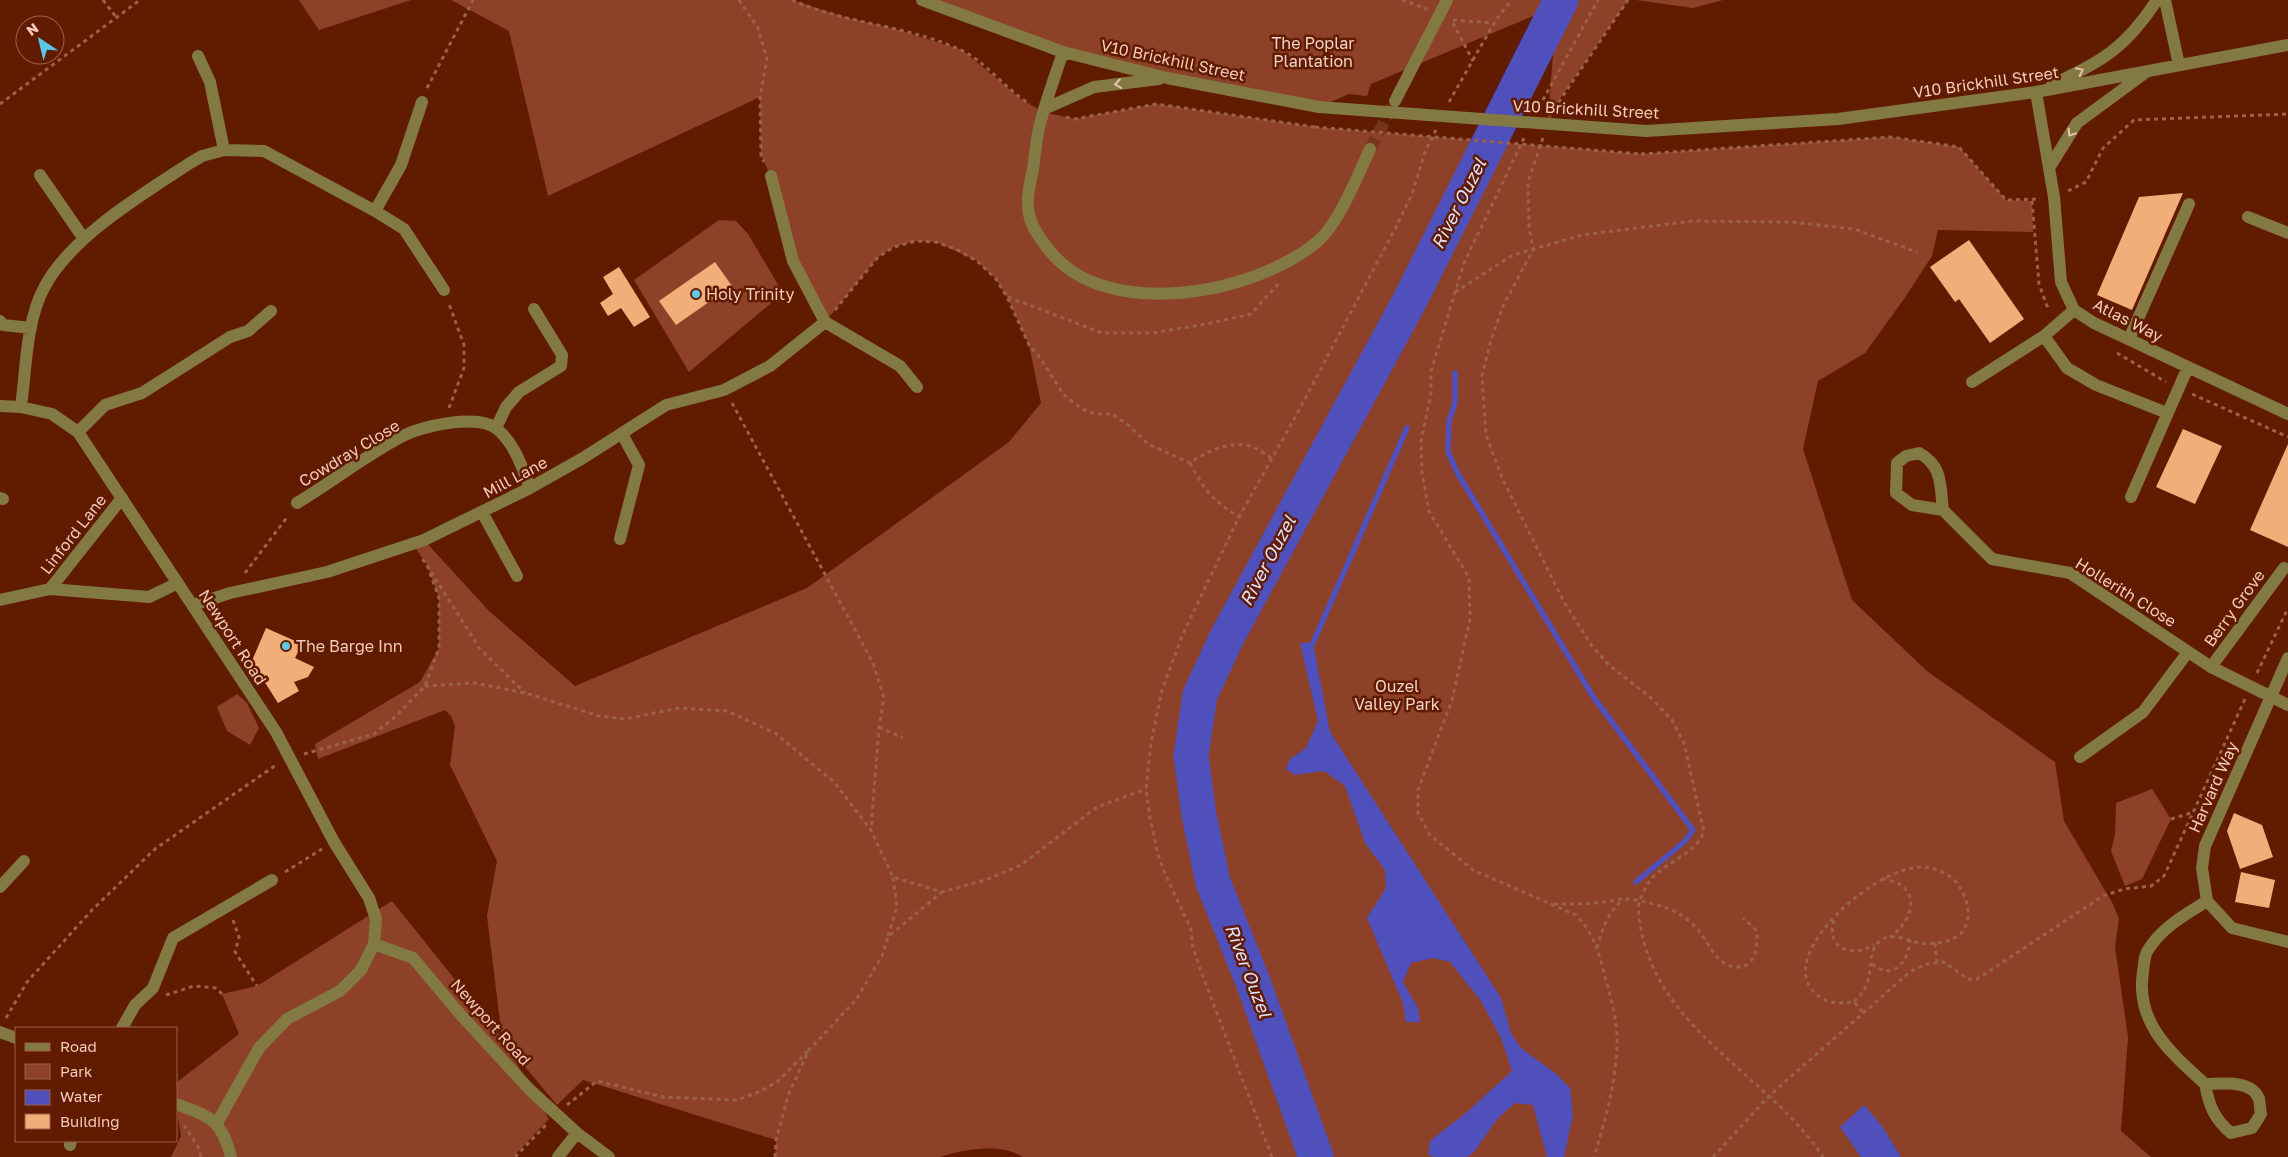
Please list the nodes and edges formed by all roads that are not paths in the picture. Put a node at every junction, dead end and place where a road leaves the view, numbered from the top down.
1 (922, 0) edge
2 (1447, 0) edge
3 (2157, 0) edge
4 (2165, 0) edge
5 (2288, 45) edge
6 (1062, 52) junction
7 (198, 56) dead end
8 (2179, 64) junction
9 (2149, 70) junction
10 (1167, 78) junction
11 (2036, 92) junction
12 (422, 102) road end
13 (1395, 102) tunnel mouth
14 (1044, 109) junction
15 (1370, 149) tunnel mouth
16 (224, 150) junction
17 (2049, 168) junction
18 (40, 174) dead end
19 (771, 176) road end
20 (2189, 204) dead end
21 (375, 211) junction
22 (2248, 217) dead end
23 (2288, 233) edge
24 (84, 239) junction
25 (444, 290) road end
26 (534, 309) dead end
27 (2074, 310) junction
28 (271, 311) dead end
29 (0, 322) edge
30 (825, 322) junction
31 (31, 328) junction
32 (2044, 336) junction
33 (2129, 339) junction
34 (2188, 367) junction
35 (1972, 382) dead end
36 (917, 387) dead end
37 (0, 406) edge
38 (21, 407) junction
39 (2167, 413) junction
40 (2288, 414) edge
41 (496, 428) junction
42 (78, 432) junction
43 (622, 434) junction
44 (530, 488) junction
45 (2131, 497) dead end
46 (122, 498) junction
47 (297, 503) road end
48 (1943, 510) junction
49 (482, 512) junction
50 (620, 540) dead end
51 (2284, 568) dead end
52 (517, 576) dead end
53 (178, 583) junction
54 (50, 589) junction
55 (0, 600) edge
56 (193, 605) junction
57 (2188, 652) junction
58 (2288, 658) edge
59 (2211, 667) junction
60 (2271, 698) junction
61 (2288, 705) edge
62 (2080, 757) dead end
63 (24, 861) dead end
64 (272, 880) road end
65 (0, 887) edge
66 (2207, 901) junction
67 (2288, 942) edge
68 (374, 944) junction
69 (2, 1025) edge
70 (123, 1027) edge
71 (15, 1037) edge
72 (2205, 1084) junction
73 (178, 1105) edge
74 (217, 1123) junction
75 (577, 1133) junction
76 (231, 1157) edge
77 (558, 1157) edge
78 (609, 1157) edge

1 - 6 street, V10 Brickhill Street
2 - 13 street
11 -> 3 street
4 - 8 street
5 - 8 street, V10 Brickhill Street
6 - 10 street, V10 Brickhill Street
6 - 14 street
7 - 16 street
8 - 9 street, V10 Brickhill Street
9 - 11 street, V10 Brickhill Street
9 -> 17 street
10 - 11 street, V10 Brickhill Street, bridge
10 -> 14 street
11 - 17 street, Atlas Way
12 - 21 street
14 - 15 street
16 - 21 street
16 - 24 street
17 - 27 street, Atlas Way
18 - 24 street
19 - 30 street
20 - 33 street
21 - 25 street
22 - 23 street
24 - 31 street
26 - 41 street
27 - 32 street
27 - 33 street, Atlas Way
28 - 42 street
29 - 31 street
30 - 36 street
30 - 43 street, Mill Lane
31 - 38 street
32 - 35 street
32 - 39 street
33 - 34 street, Atlas Way
34 - 39 street
34 - 40 street, Atlas Way
37 - 38 street, Newport Road
38 - 42 street, Newport Road
39 - 45 street
41 - 44 street
41 - 47 street, Cowdray Close
42 - 46 street, Newport Road
43 - 44 street, Mill Lane
43 - 50 street
44 - 49 street, Mill Lane
46 - 53 street, Newport Road
46 - 54 street, Linford Lane
48 - 48 street
48 - 57 street, Hollerith Close
49 - 52 street
49 - 56 street, Mill Lane
51 - 59 street, Berry Grove
53 - 54 street, Linford Lane
53 - 56 street, Newport Road
54 - 55 street, Linford Lane
56 - 68 street, Newport Road
57 - 59 street, Berry Grove
57 - 62 street, Berry Grove
58 - 60 street, Harvard Way
59 - 60 street, Berry Grove
60 - 61 street, Berry Grove
60 - 66 street, Harvard Way
63 - 65 street
64 - 70 street
66 - 67 street
66 - 72 street
68 - 74 street, Newport Road
68 - 75 street, Newport Road
69 - 71 street
72 - 72 street
73 - 74 street
74 - 76 street
75 - 77 street
75 - 78 street, Newport Road

